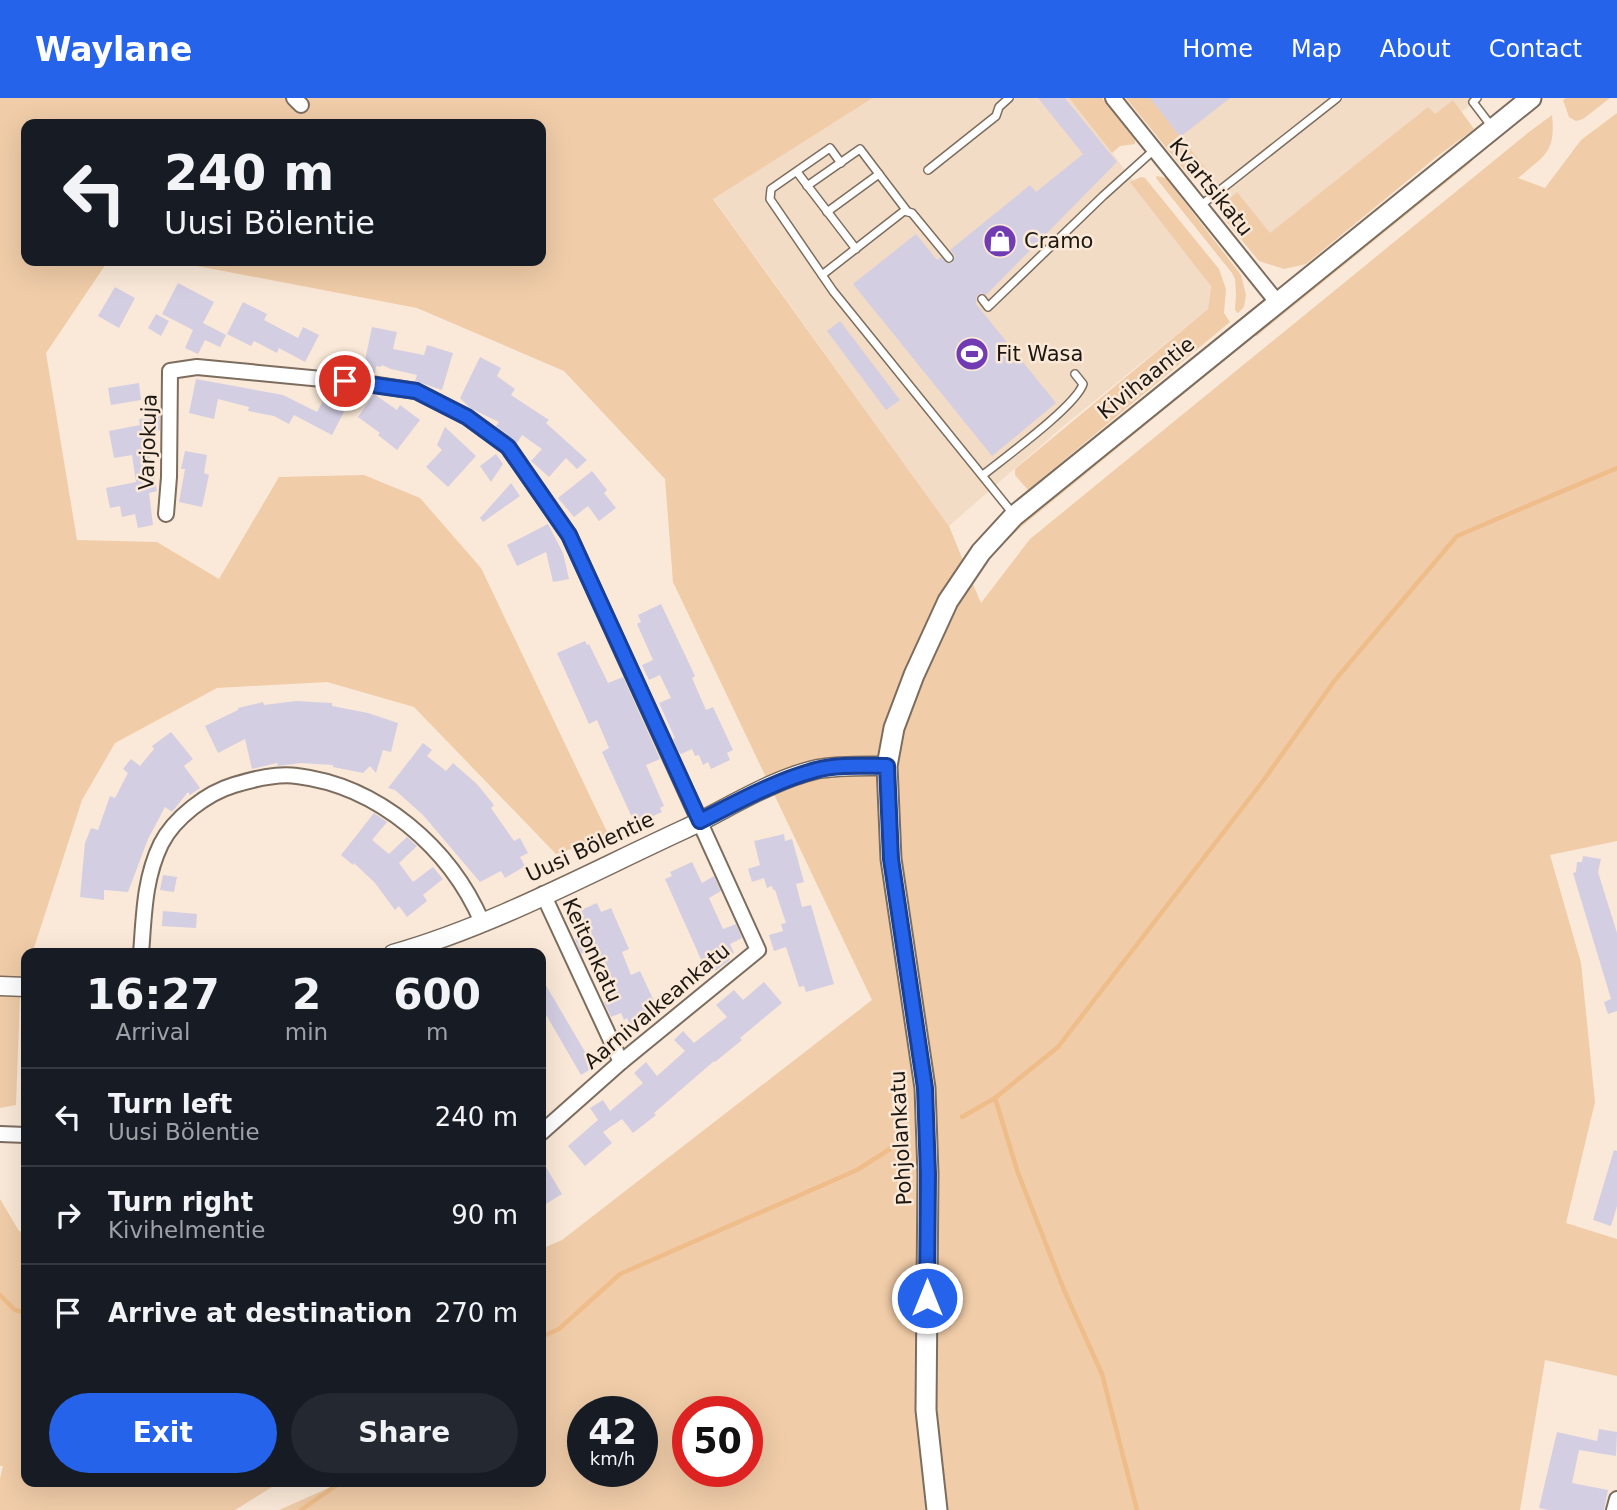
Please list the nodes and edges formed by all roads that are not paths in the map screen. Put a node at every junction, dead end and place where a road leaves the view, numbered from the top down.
1 (1009, 98) edge
2 (1113, 98) edge
3 (1336, 98) edge
4 (1477, 98) edge
5 (1527, 101) edge
6 (1493, 128) junction
7 (1155, 150) junction
8 (841, 163) junction
9 (928, 170) dead end
10 (797, 172) junction
11 (878, 174) junction
12 (807, 186) junction
13 (1199, 206) junction
14 (907, 211) junction
15 (827, 212) junction
16 (856, 249) junction
17 (949, 258) dead end
18 (822, 275) junction
19 (982, 299) dead end
20 (1277, 302) junction
21 (1075, 374) dead end
22 (983, 475) junction
23 (166, 514) dead end
24 (1014, 516) junction
25 (887, 766) junction
26 (700, 821) junction
27 (543, 894) junction
28 (482, 922) junction
29 (141, 948) edge
30 (412, 948) edge
31 (0, 986) edge
32 (21, 987) edge
33 (621, 1062) junction
34 (546, 1129) edge
35 (0, 1134) edge
36 (21, 1135) edge
37 (1617, 1499) edge
38 (937, 1510) edge
39 (1614, 1510) edge

1 - 9 lane
2 - 7 street, Kvartsikatu
3 - 13 lane
4 - 6 lane
5 - 6 main road, Kivihaantie
6 - 20 main road, Kivihaantie
7 - 13 street, Kvartsikatu
7 - 19 lane
8 - 10 lane
8 - 11 lane
8 - 12 lane
10 - 12 lane
10 - 18 lane
11 - 14 lane
11 - 15 lane
12 - 15 lane
13 - 20 street, Kvartsikatu
14 - 16 lane
14 - 17 lane
15 - 16 lane
16 - 18 lane
18 - 22 lane
20 - 24 main road, Kivihaantie
21 - 22 lane
22 - 24 lane
23 - 26 street, Varjokuja
24 - 25 main road, Kivihaantie
25 - 26 street, Uusi Bölentie
25 - 38 main road, Pohjolankatu
26 - 27 street, Uusi Bölentie
26 - 33 street, Aarnivalkeankatu
27 - 28 street, Uusi Bölentie
27 - 33 street, Keitonkatu
28 - 29 street
28 - 30 street, Uusi Bölentie
31 - 32 street
33 - 34 street, Aarnivalkeankatu
35 - 36 street
37 - 39 street

